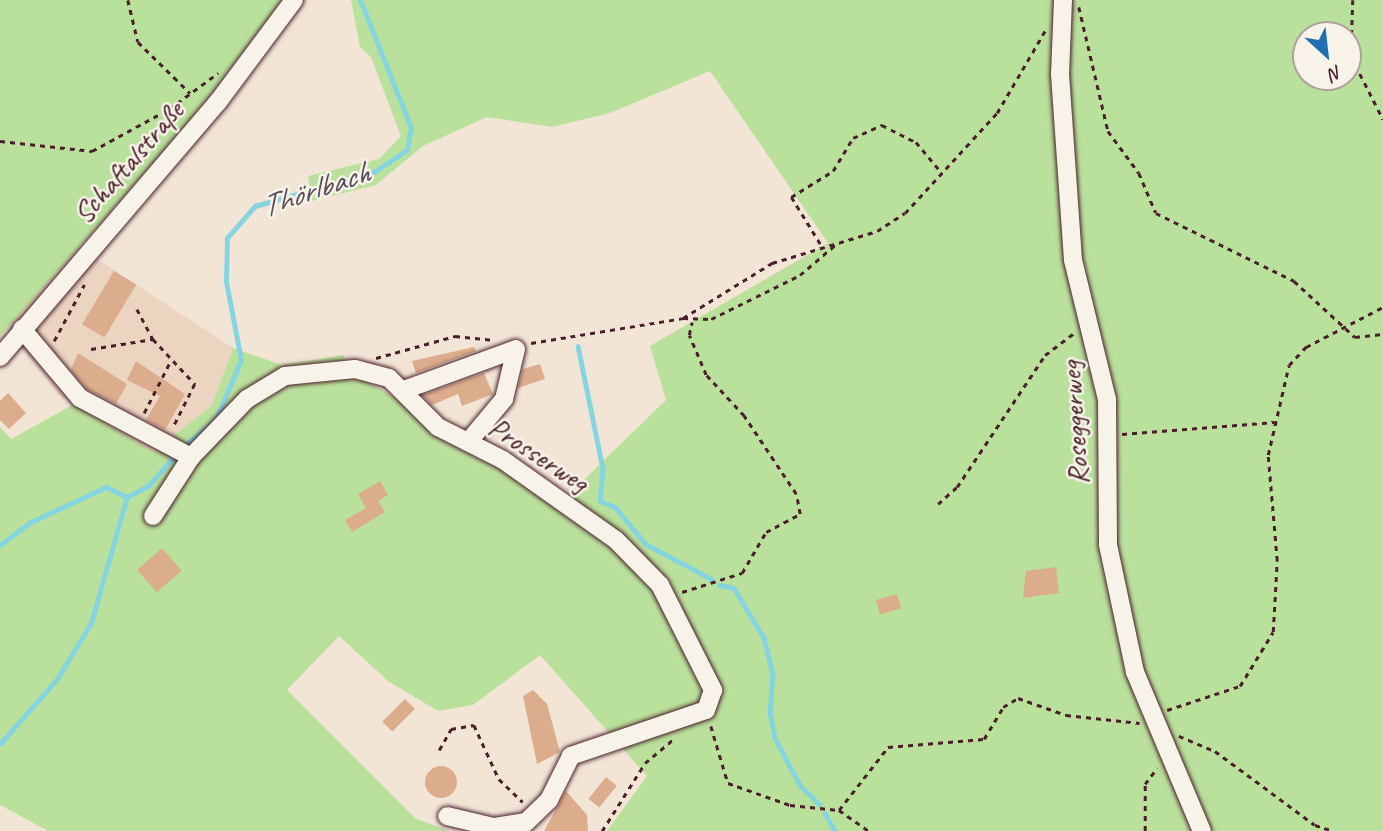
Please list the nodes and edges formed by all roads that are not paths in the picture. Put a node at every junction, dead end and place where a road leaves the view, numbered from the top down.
1 (294, 0) edge
2 (1062, 5) edge
3 (22, 329) junction
4 (0, 357) edge
5 (404, 390) junction
6 (469, 441) junction
7 (175, 451) junction
8 (153, 516) dead end
9 (447, 816) dead end
10 (1202, 831) edge

1 - 3 street, Schaftalstraße
2 - 10 street, Roseggerweg
3 - 4 street, Schaftalstraße
3 - 7 street
5 - 6 street, Prosserweg
5 - 6 street
5 - 7 street, Prosserweg
6 - 9 street, Prosserweg
7 - 8 street, Prosserweg

